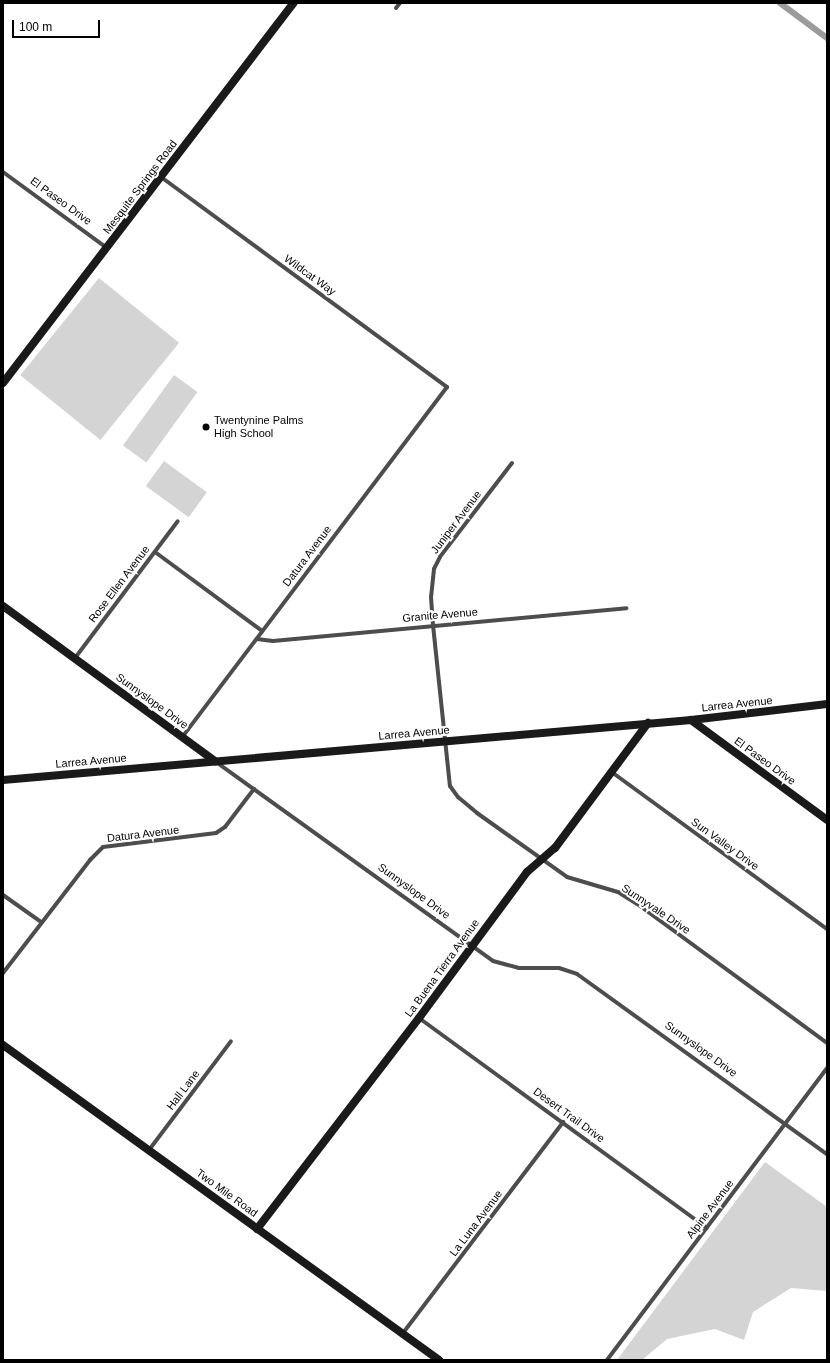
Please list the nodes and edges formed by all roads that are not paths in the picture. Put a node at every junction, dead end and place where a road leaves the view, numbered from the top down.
1 (294, 3) edge
2 (400, 3) edge
3 (396, 8) dead end
4 (3, 172) edge
5 (161, 177) junction
6 (107, 248) junction
7 (3, 383) edge
8 (447, 387) joint
9 (512, 463) dead end
10 (178, 521) dead end
11 (155, 552) junction
12 (3, 606) edge
13 (626, 608) dead end
14 (433, 625) junction
15 (262, 631) junction
16 (257, 639) junction
17 (75, 658) junction
18 (827, 704) edge
19 (691, 720) junction
20 (648, 723) junction
21 (182, 737) junction
22 (444, 742) junction
23 (214, 761) junction
24 (613, 773) junction
25 (3, 780) edge
26 (254, 789) junction
27 (827, 820) edge
28 (542, 858) junction
29 (3, 895) edge
30 (41, 922) junction
31 (827, 929) edge
32 (472, 946) junction
33 (3, 973) edge
34 (419, 1018) junction
35 (231, 1042) dead end
36 (827, 1043) edge
37 (3, 1044) edge
38 (827, 1068) edge
39 (563, 1122) junction
40 (786, 1124) junction
41 (149, 1150) junction
42 (827, 1154) edge
43 (707, 1228) junction
44 (257, 1229) junction
45 (403, 1334) junction
46 (439, 1360) edge
47 (607, 1360) edge

1 - 5 street, Mesquite Springs Road
2 - 3 street
4 - 6 street, El Paseo Drive
5 - 6 street, Mesquite Springs Road
5 - 8 street, Wildcat Way
6 - 7 street, Mesquite Springs Road
8 - 15 street, Datura Avenue
9 - 14 street, Juniper Avenue
10 - 11 street, Rose Ellen Avenue
11 - 15 street
11 - 17 street, Rose Ellen Avenue
12 - 17 street, Sunnyslope Drive
13 - 14 street, Granite Avenue
14 - 16 street, Granite Avenue
14 - 22 street, Juniper Avenue
15 - 16 street, Datura Avenue
16 - 21 street, Datura Avenue
17 - 21 street, Sunnyslope Drive
18 - 19 street, Larrea Avenue
19 - 20 street, Larrea Avenue
19 - 27 street, El Paseo Drive
20 - 22 street, Larrea Avenue
20 - 24 street, La Buena Tierra Avenue
21 - 23 street, Sunnyslope Drive
22 - 23 street, Larrea Avenue
22 - 28 street, Sunnyvale Drive
23 - 25 street, Larrea Avenue
23 - 26 street, Sunnyslope Drive
24 - 28 street, La Buena Tierra Avenue
24 - 31 street, Sun Valley Drive
26 - 30 street, Datura Avenue
26 - 32 street, Sunnyslope Drive
28 - 32 street, La Buena Tierra Avenue
28 - 36 street, Sunnyvale Drive
29 - 30 street
30 - 33 street, Datura Avenue
32 - 34 street, La Buena Tierra Avenue
32 - 40 street, Sunnyslope Drive
34 - 39 street, Desert Trail Drive
34 - 44 street, La Buena Tierra Avenue
35 - 41 street, Hall Lane
37 - 41 street, Two Mile Road
38 - 40 street, Alpine Avenue
39 - 43 street, Desert Trail Drive
39 - 45 street, La Luna Avenue
40 - 42 street, Sunnyslope Drive
40 - 43 street, Alpine Avenue
41 - 44 street, Two Mile Road
43 - 47 street, Alpine Avenue
44 - 45 street, Two Mile Road
45 - 46 street, Two Mile Road

